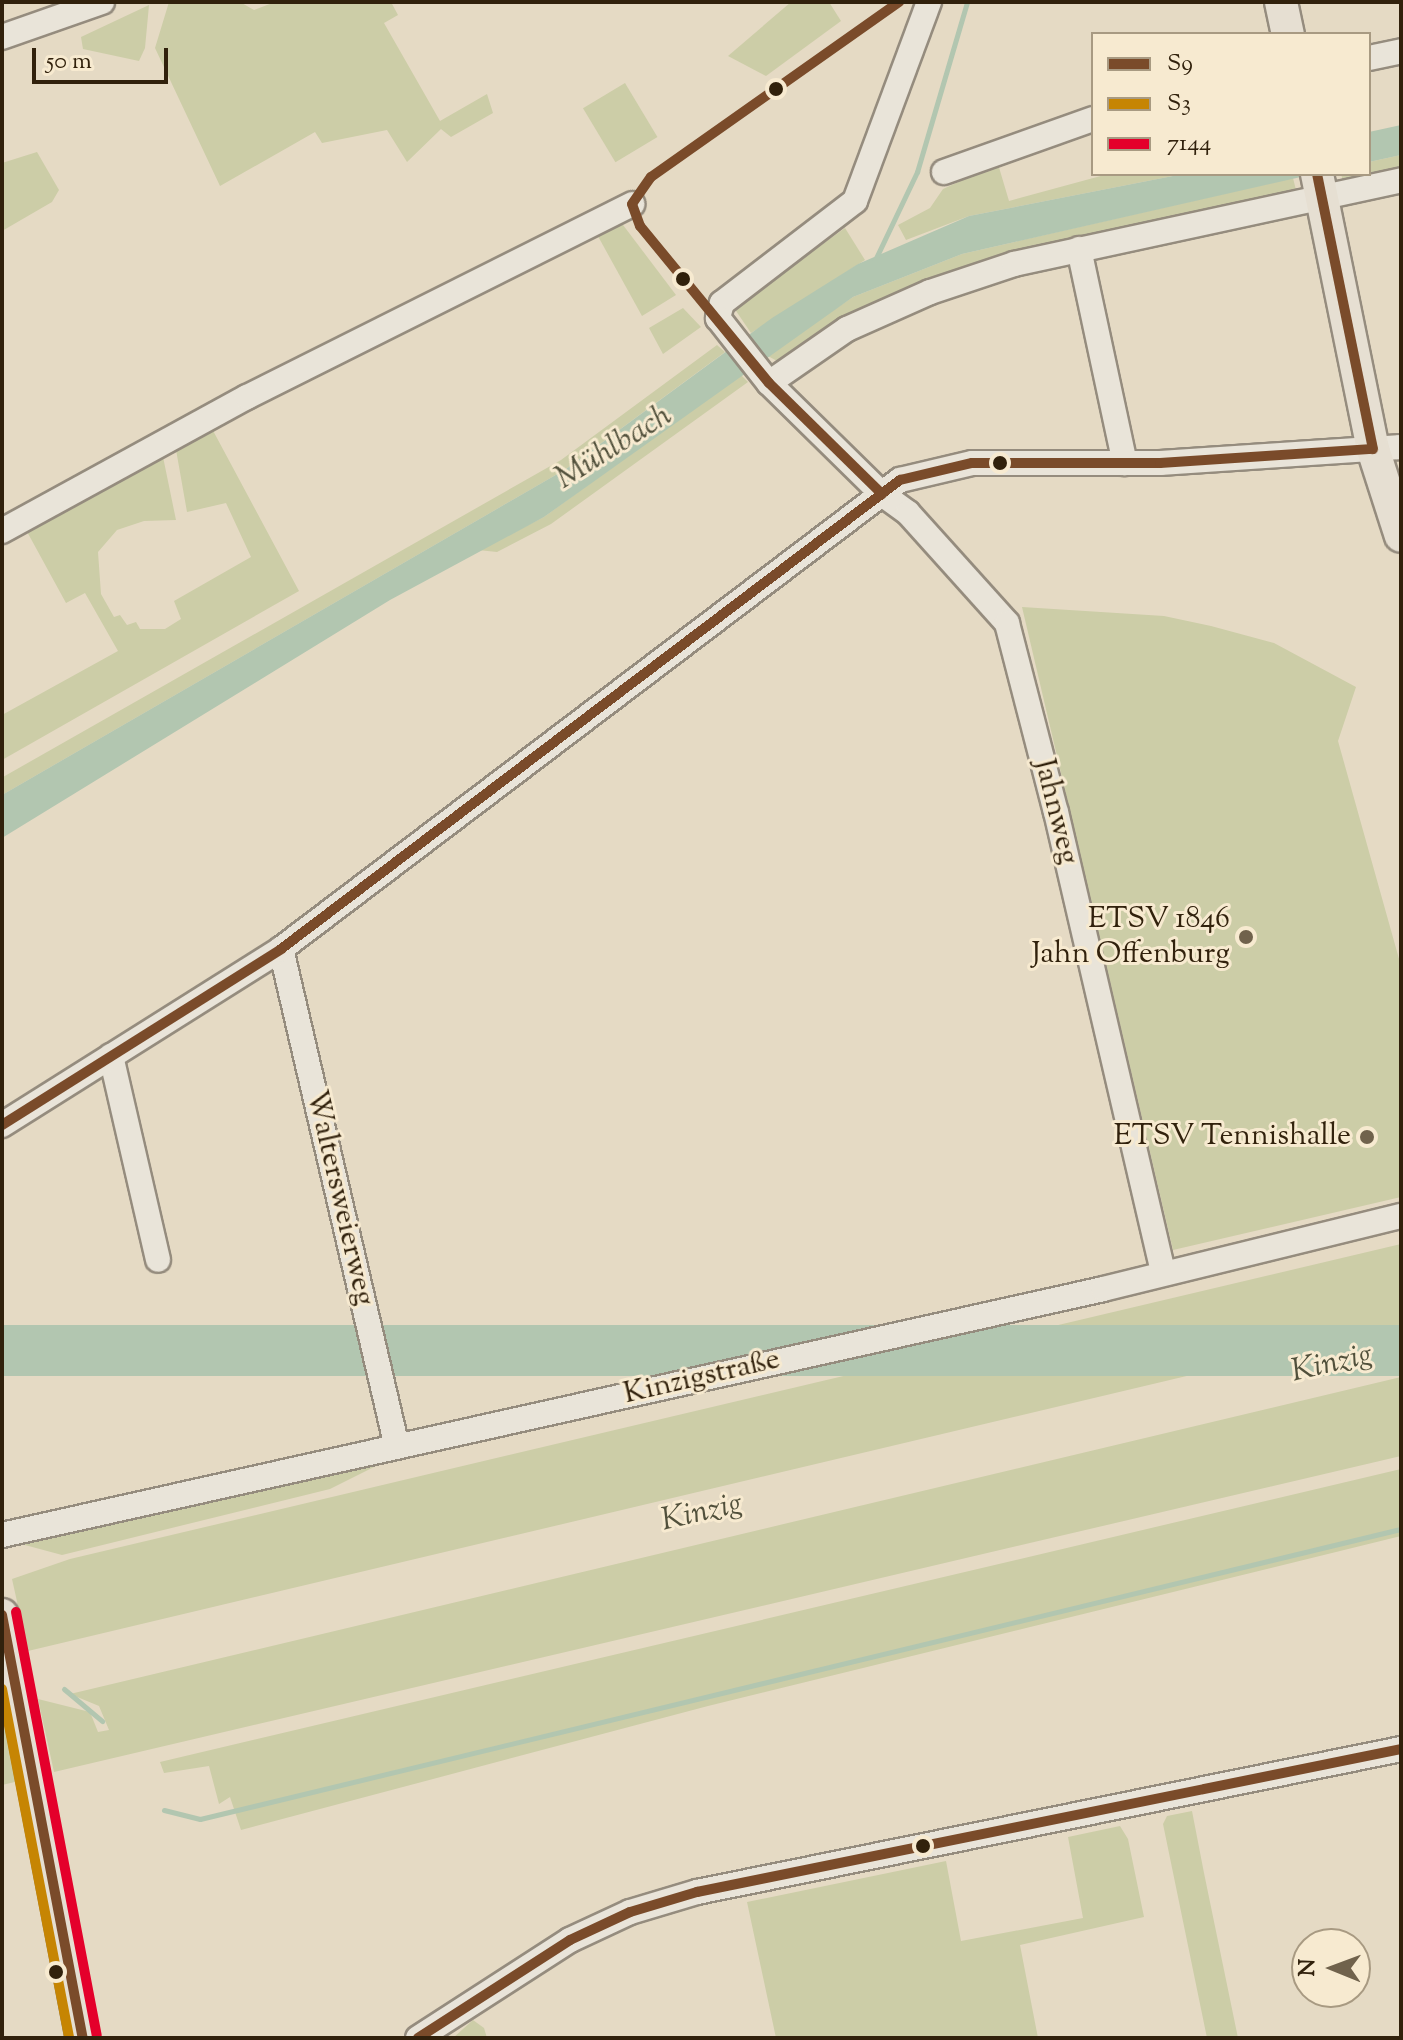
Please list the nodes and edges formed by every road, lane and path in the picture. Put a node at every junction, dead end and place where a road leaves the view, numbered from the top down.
1 (102, 2) edge
2 (929, 2) edge
3 (1281, 2) edge
4 (36, 14) edge
5 (1288, 32) edge
6 (2, 37) edge
7 (1401, 51) edge
8 (1371, 58) edge
9 (1091, 120) edge
10 (944, 172) dead end
11 (1401, 180) edge
12 (1320, 186) edge
13 (632, 204) dead end
14 (1079, 249) junction
15 (764, 377) junction
16 (1387, 448) edge
17 (1125, 463) junction
18 (882, 494) junction
19 (2, 531) edge
20 (1401, 536) edge
21 (281, 949) junction
22 (111, 1056) junction
23 (2, 1125) edge
24 (1401, 1216) edge
25 (158, 1260) dead end
26 (1163, 1271) junction
27 (397, 1447) junction
28 (2, 1535) edge
29 (2, 1615) edge
30 (1401, 1749) edge
31 (83, 2038) edge
32 (418, 2038) edge

1 - 4 street
2 - 15 street, Jahnweg
3 - 5 main road
4 - 6 street
7 - 8 street
9 - 10 street
11 - 12 street
12 - 14 street
12 - 16 main road
13 - 19 street
14 - 15 street
14 - 17 street
15 - 18 street, Jahnweg
16 - 17 street
16 - 20 main road
17 - 18 street
18 - 21 street
18 - 26 street, Jahnweg
21 - 22 street
21 - 27 street, Waltersweierweg
22 - 23 street
22 - 25 street
24 - 26 street, Kinzigstraße
26 - 27 street, Kinzigstraße
27 - 28 street, Kinzigstraße
29 - 31 main road
30 - 32 street

